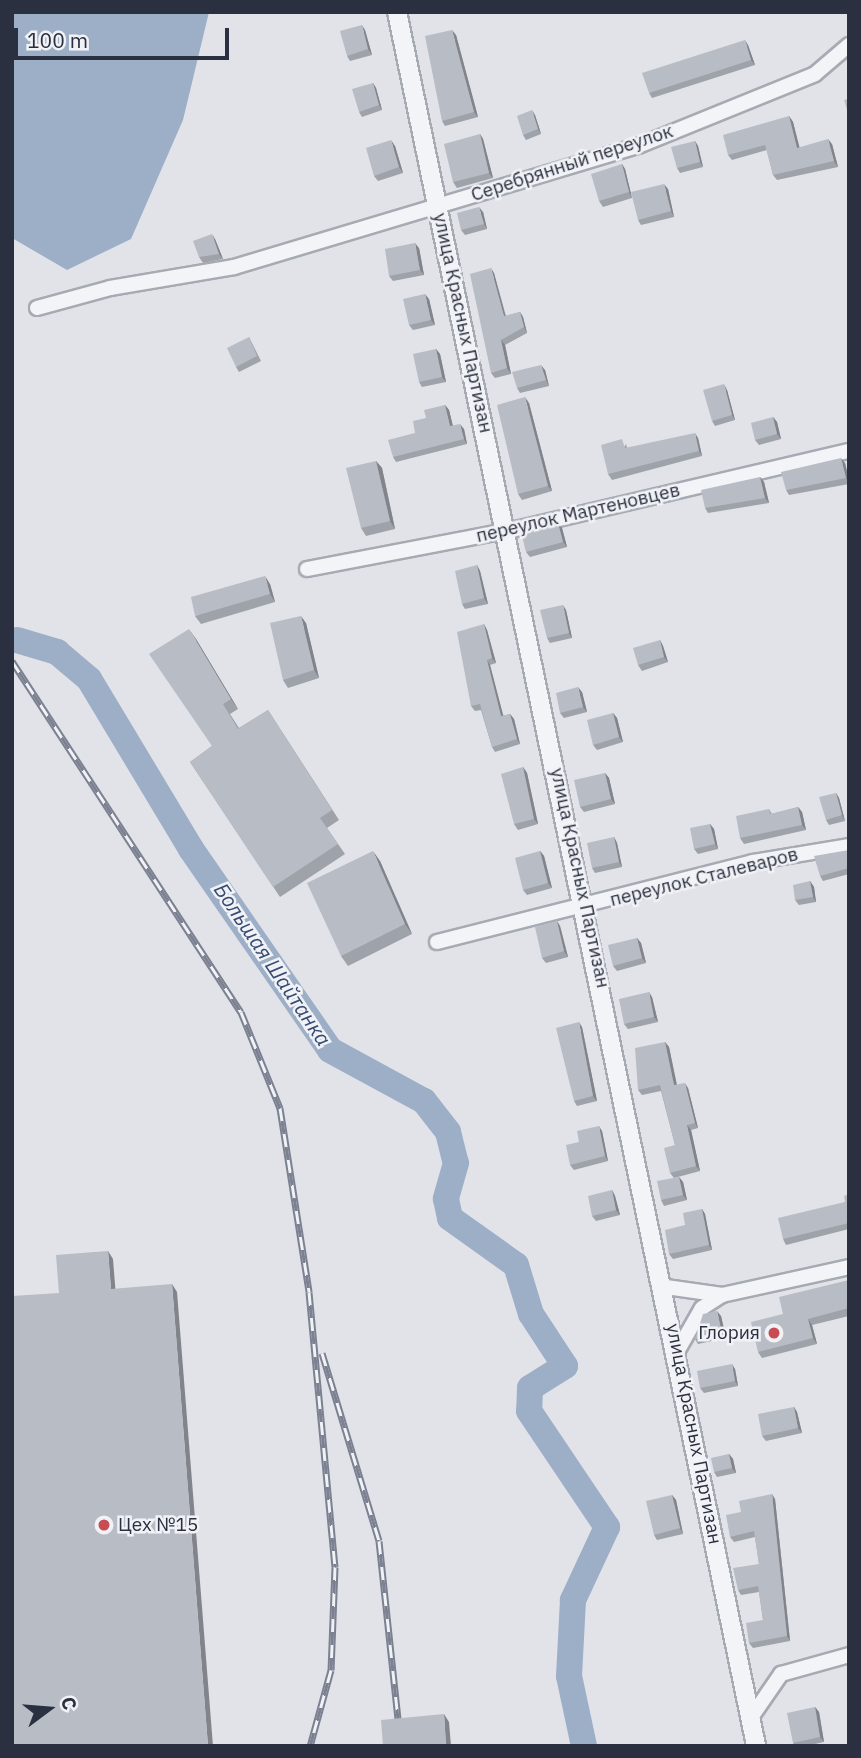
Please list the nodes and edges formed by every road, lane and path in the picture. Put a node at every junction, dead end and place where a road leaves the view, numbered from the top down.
1 (397, 12) edge
2 (849, 45) edge
3 (439, 205) junction
4 (37, 308) dead end
5 (849, 451) edge
6 (507, 531) junction
7 (307, 569) dead end
8 (849, 846) edge
9 (585, 906) junction
10 (437, 942) dead end
11 (849, 1267) edge
12 (666, 1287) junction
13 (722, 1295) junction
14 (678, 1350) junction
15 (849, 1655) edge
16 (750, 1719) junction
17 (756, 1746) edge

1 - 3 street, улица Красных Партизан
2 - 3 street, Серебрянный переулок
3 - 4 street, Серебрянный переулок
3 - 6 street, улица Красных Партизан
5 - 6 street, переулок Мартеновцев
6 - 7 street, переулок Мартеновцев
6 - 9 street, улица Красных Партизан
8 - 9 street, переулок Сталеваров
9 - 10 street, переулок Сталеваров
9 - 12 street, улица Красных Партизан
11 - 13 street
12 - 13 street
12 - 14 street, улица Красных Партизан
13 - 14 street
14 - 16 street, улица Красных Партизан
15 - 16 street
16 - 17 street, улица Красных Партизан

